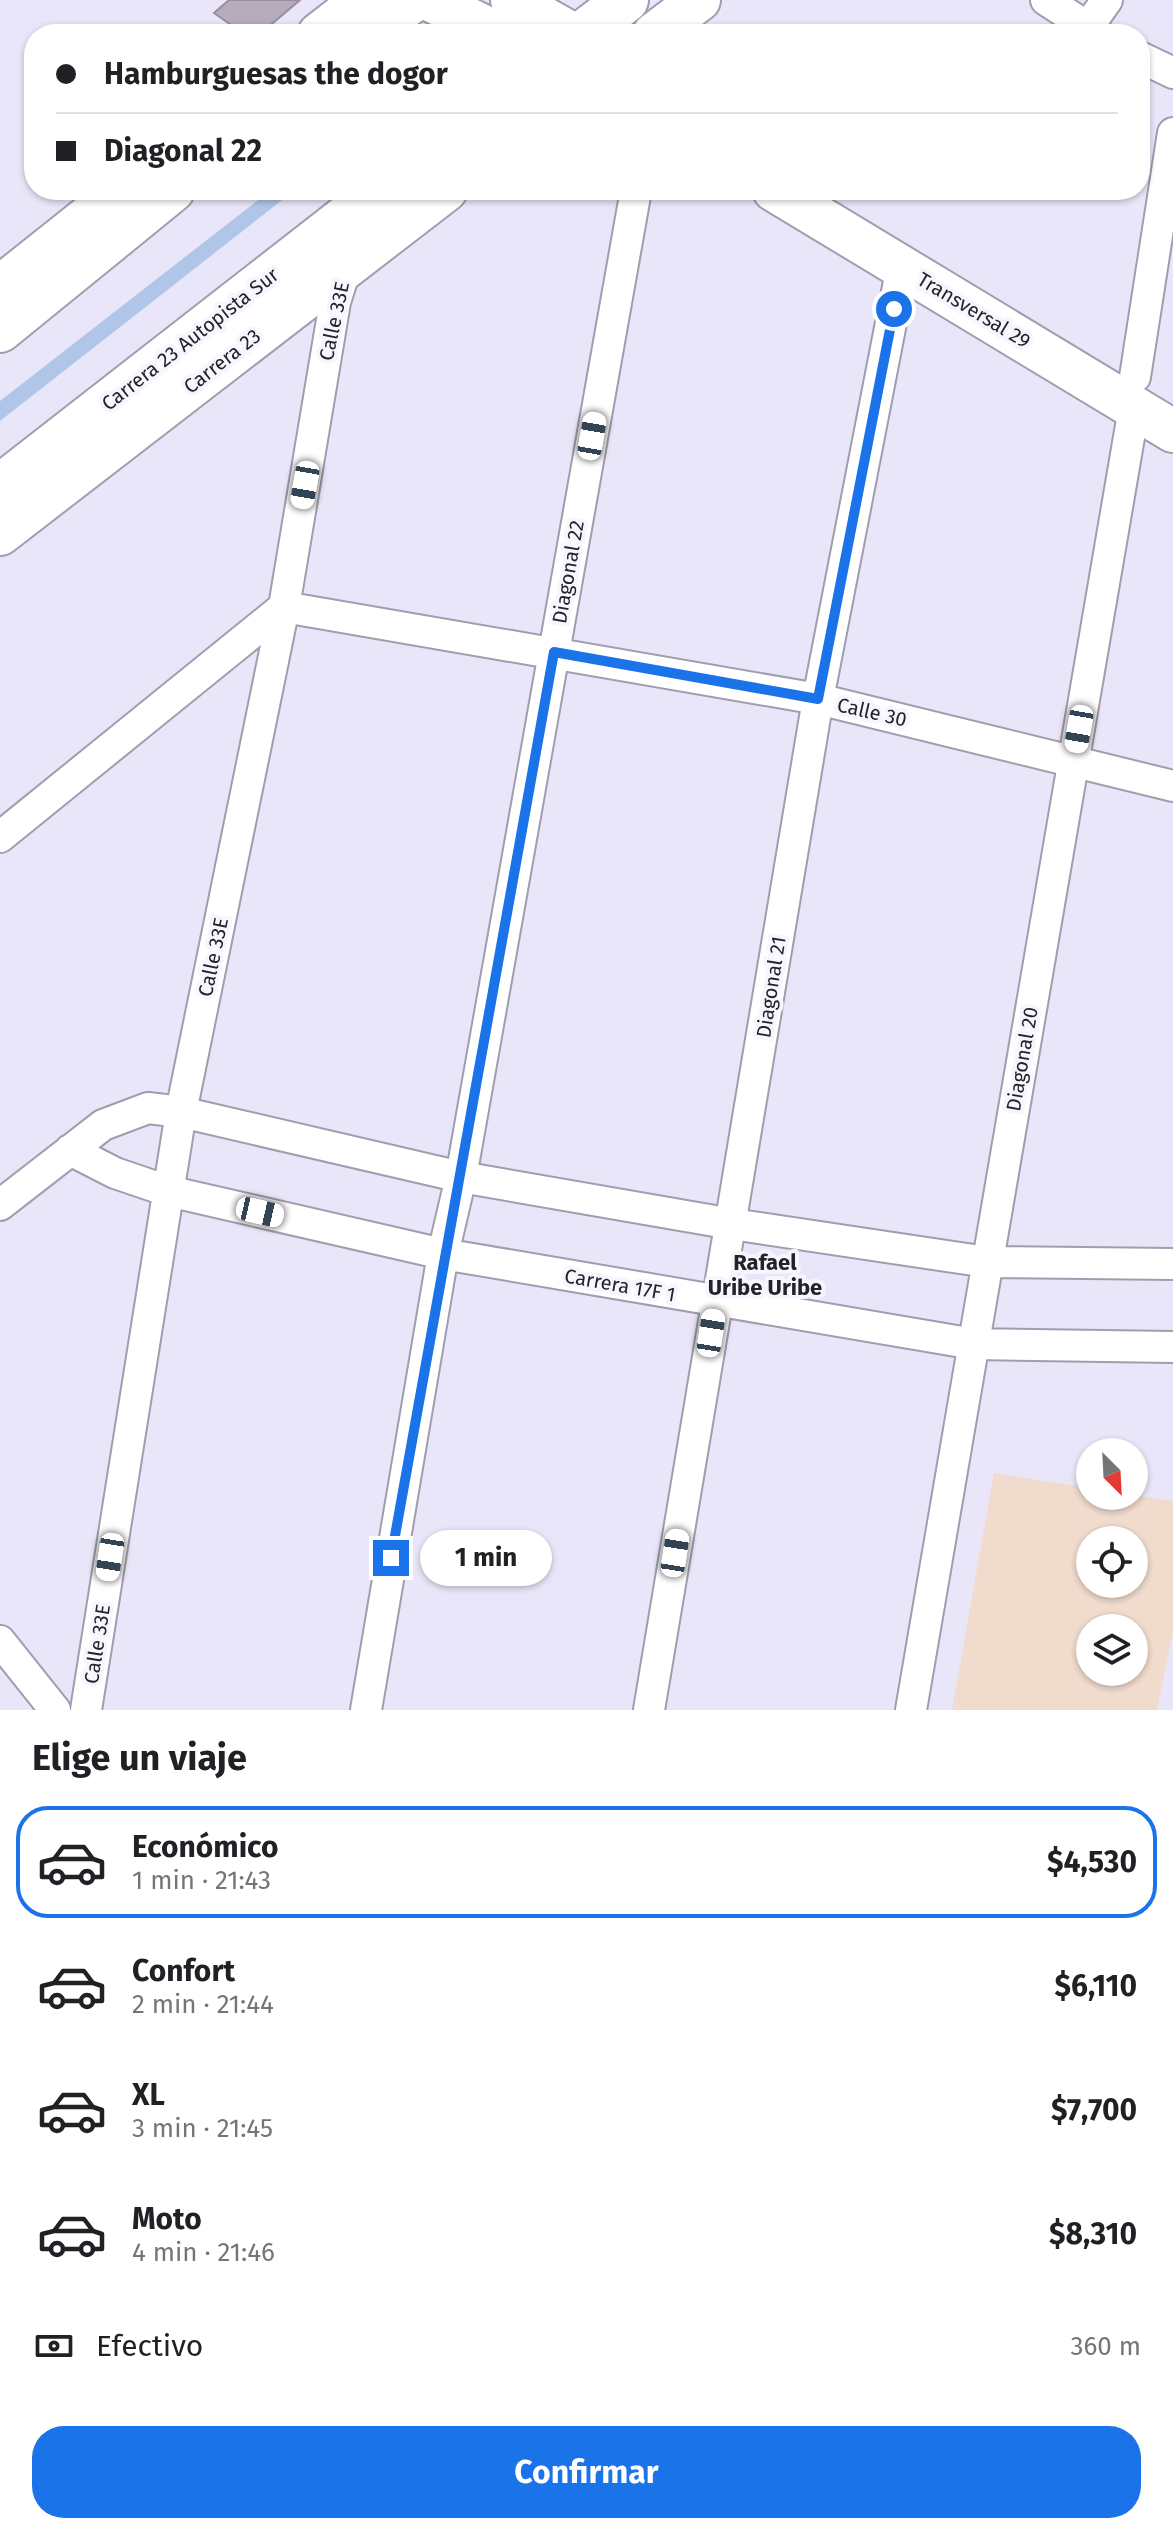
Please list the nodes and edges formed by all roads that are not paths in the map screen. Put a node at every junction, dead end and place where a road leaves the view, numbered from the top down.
1 (363, 0) edge
2 (413, 0) edge
3 (430, 0) edge
4 (512, 0) edge
5 (626, 0) edge
6 (699, 0) edge
7 (1046, 0) edge
8 (1107, 0) edge
9 (332, 24) edge
10 (379, 24) edge
11 (479, 24) edge
12 (554, 24) edge
13 (595, 24) edge
14 (667, 24) edge
15 (1082, 24) edge
16 (1096, 24) edge
17 (1150, 62) edge
18 (1173, 73) edge
19 (1173, 133) edge
20 (109, 200) edge
21 (160, 200) edge
22 (368, 200) edge
23 (369, 200) edge
24 (432, 200) edge
25 (634, 200) edge
26 (791, 200) edge
27 (845, 200) edge
28 (347, 263) junction
29 (902, 266) junction
30 (0, 287) edge
31 (0, 330) edge
32 (1147, 394) edge
33 (1173, 431) edge
34 (0, 487) edge
35 (0, 534) edge
36 (284, 607) junction
37 (554, 652) junction
38 (818, 699) junction
39 (1074, 760) junction
40 (1173, 786) edge
41 (0, 837) edge
42 (181, 1112) junction
43 (70, 1150) junction
44 (461, 1177) junction
45 (168, 1191) junction
46 (0, 1205) edge
47 (732, 1224) junction
48 (443, 1254) junction
49 (987, 1262) junction
50 (1173, 1264) edge
51 (716, 1301) junction
52 (974, 1344) junction
53 (1173, 1347) edge
54 (0, 1641) edge
55 (55, 1710) edge
56 (86, 1710) edge
57 (366, 1710) edge
58 (649, 1710) edge
59 (911, 1710) edge

1 - 9 street
2 - 10 main road
3 - 11 street
4 - 12 street
5 - 13 main road
6 - 14 street
7 - 15 street
8 - 16 street
17 - 18 street
19 - 32 street, Diagonal 20
20 - 30 street
21 - 31 main road
22 - 34 main road, Carrera 23 Autopista Sur
23 - 28 street, Calle 33E
24 - 28 street, Carrera 23
25 - 37 street, Diagonal 22
26 - 29 street, Transversal 29
27 - 32 street, Transversal 29
28 - 35 street, Carrera 23
28 - 36 street, Calle 33E
29 - 32 street, Transversal 29
29 - 38 street, Diagonal 21
32 - 33 street, Transversal 29
32 - 39 street, Diagonal 20
36 - 37 street, Calle 30
36 - 41 street
36 - 42 street, Calle 33E
37 - 38 street, Calle 30
37 - 44 street, Diagonal 22
38 - 39 street, Calle 30
38 - 47 street, Diagonal 21
39 - 40 street, Calle 30
39 - 49 street, Diagonal 20
42 - 43 street
42 - 44 street
42 - 45 street, Calle 33E
43 - 45 street, Carrera 17F 1
43 - 46 street
44 - 47 street
44 - 48 street, Diagonal 22
45 - 48 street, Carrera 17F 1
45 - 56 street, Calle 33E
47 - 49 street
47 - 51 street, Diagonal 21
48 - 51 street, Carrera 17F 1
48 - 57 street, Diagonal 22
49 - 50 street
49 - 52 street, Diagonal 20
51 - 52 street, Carrera 17F 1
51 - 58 street, Diagonal 21
52 - 53 street, Carrera 17F 1
52 - 59 street, Diagonal 20
54 - 55 street

